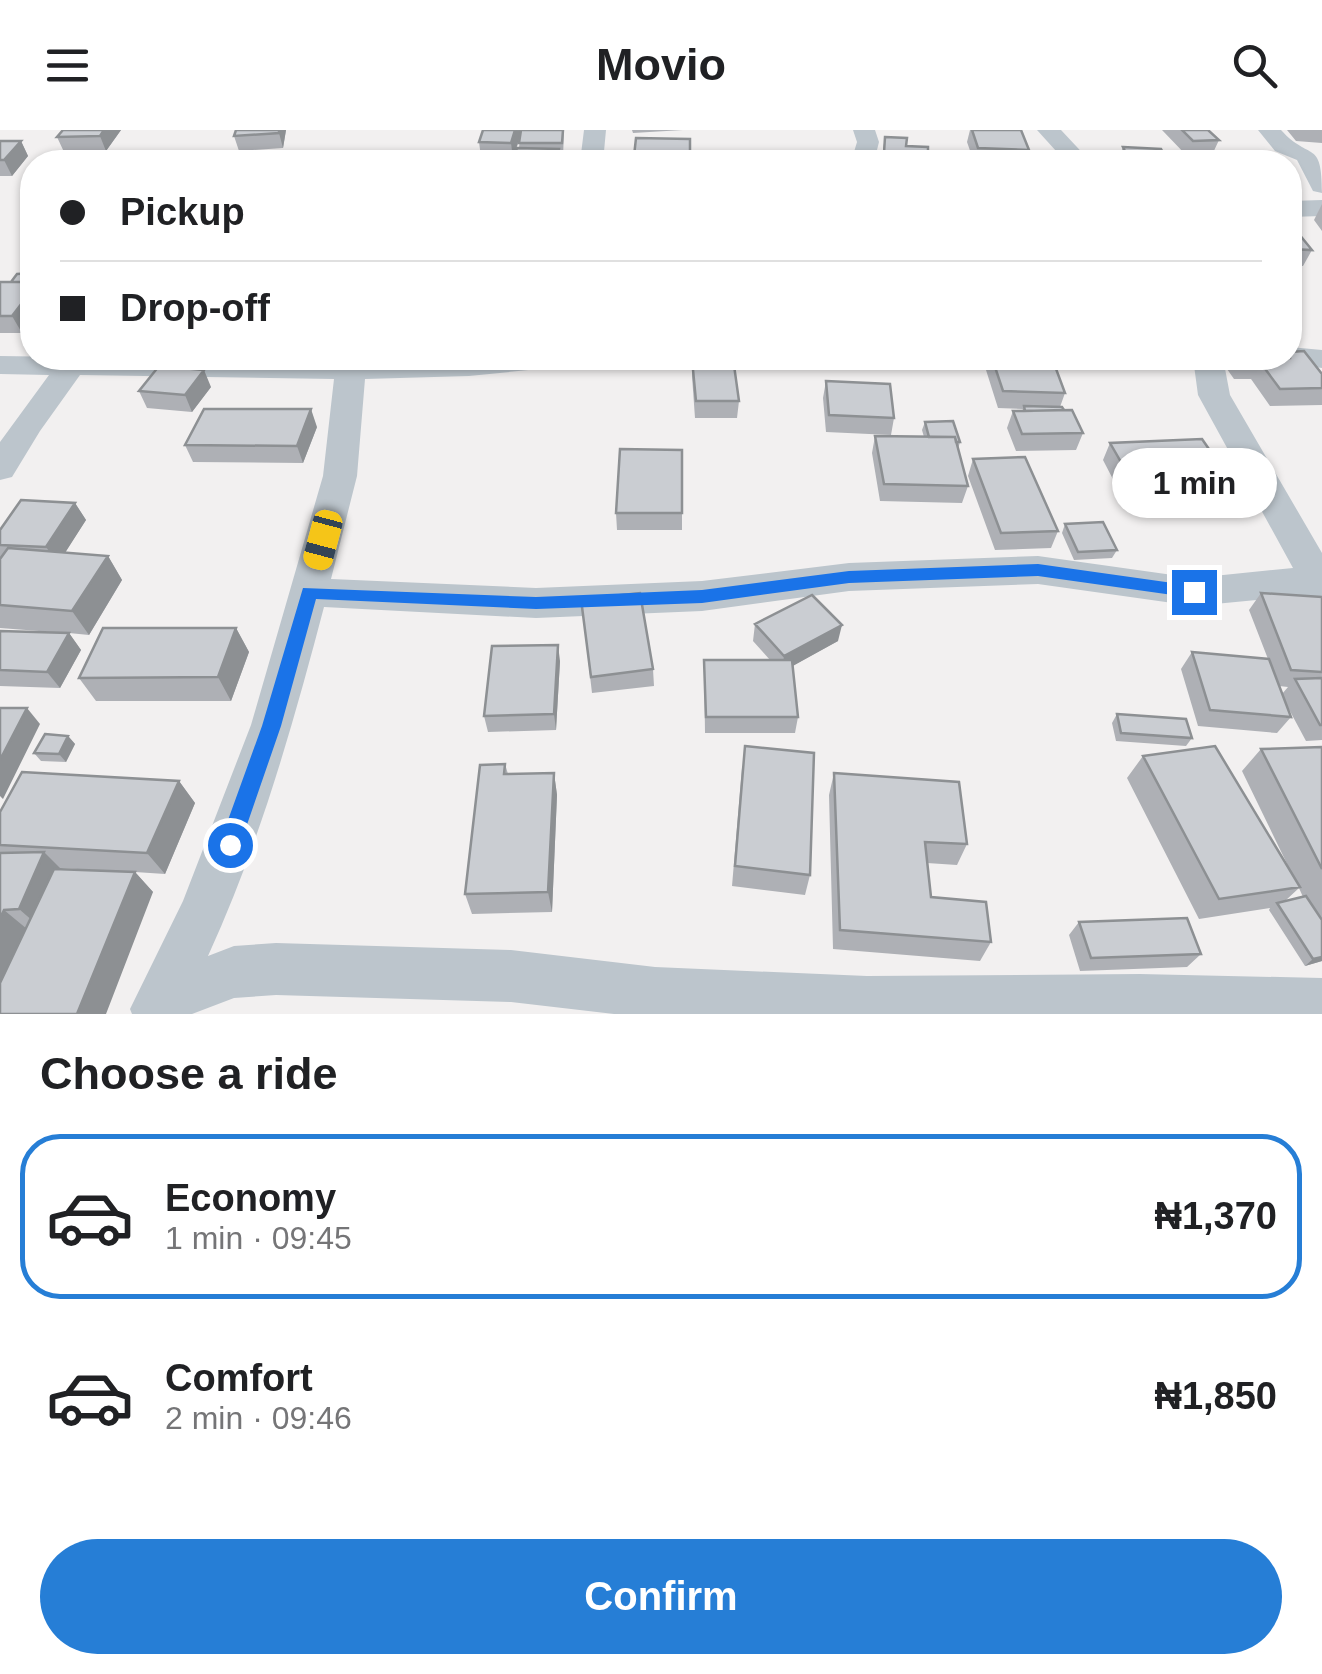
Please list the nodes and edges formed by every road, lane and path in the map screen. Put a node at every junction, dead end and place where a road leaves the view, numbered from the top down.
1 (1048, 130) edge
2 (1269, 130) edge
3 (1067, 150) edge
4 (1298, 150) edge
5 (1314, 154) edge
6 (1322, 186) edge
7 (69, 370) edge
8 (350, 370) edge
9 (1210, 370) edge
10 (0, 470) edge
11 (1321, 582) edge
12 (309, 592) junction
13 (1322, 1004) edge
14 (157, 1007) edge

1 - 3 street
2 - 4 street
5 - 6 street
7 - 10 street
8 - 12 street
9 - 11 street
11 - 12 street
12 - 14 street
13 - 14 street

